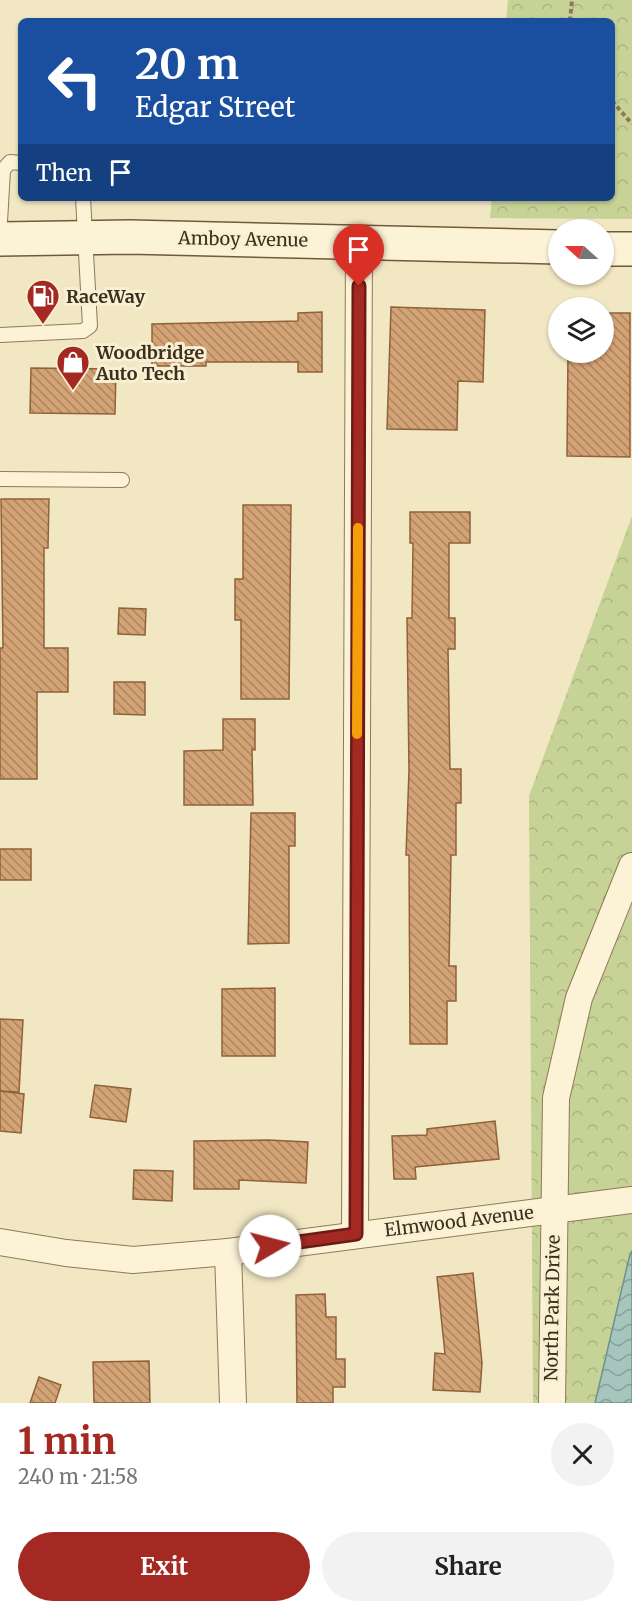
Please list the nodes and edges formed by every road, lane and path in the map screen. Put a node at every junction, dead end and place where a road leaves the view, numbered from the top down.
1 (572, 0) edge
2 (570, 18) edge
3 (615, 104) edge
4 (632, 124) edge
5 (18, 163) edge
6 (83, 201) edge
7 (0, 222) edge
8 (84, 238) junction
9 (0, 239) edge
10 (359, 242) junction
11 (548, 247) edge
12 (614, 249) edge
13 (632, 249) edge
14 (0, 335) edge
15 (0, 479) edge
16 (122, 480) dead end
17 (632, 866) edge
18 (630, 1200) edge
19 (554, 1209) junction
20 (356, 1234) junction
21 (0, 1242) edge
22 (228, 1252) junction
23 (233, 1403) edge
24 (552, 1403) edge

1 - 2 path
3 - 4 path
5 - 7 lane
6 - 8 lane
8 - 9 main road, Amboy Avenue
8 - 10 main road, Amboy Avenue
8 - 14 lane
10 - 11 main road, Amboy Avenue
10 - 20 street
12 - 13 main road
15 - 16 lane
17 - 19 street, North Park Drive
18 - 19 street, Elmwood Avenue
19 - 20 street, Elmwood Avenue
19 - 24 street, North Park Drive
20 - 22 street, Elmwood Avenue
21 - 22 street, Elmwood Avenue
22 - 23 street

